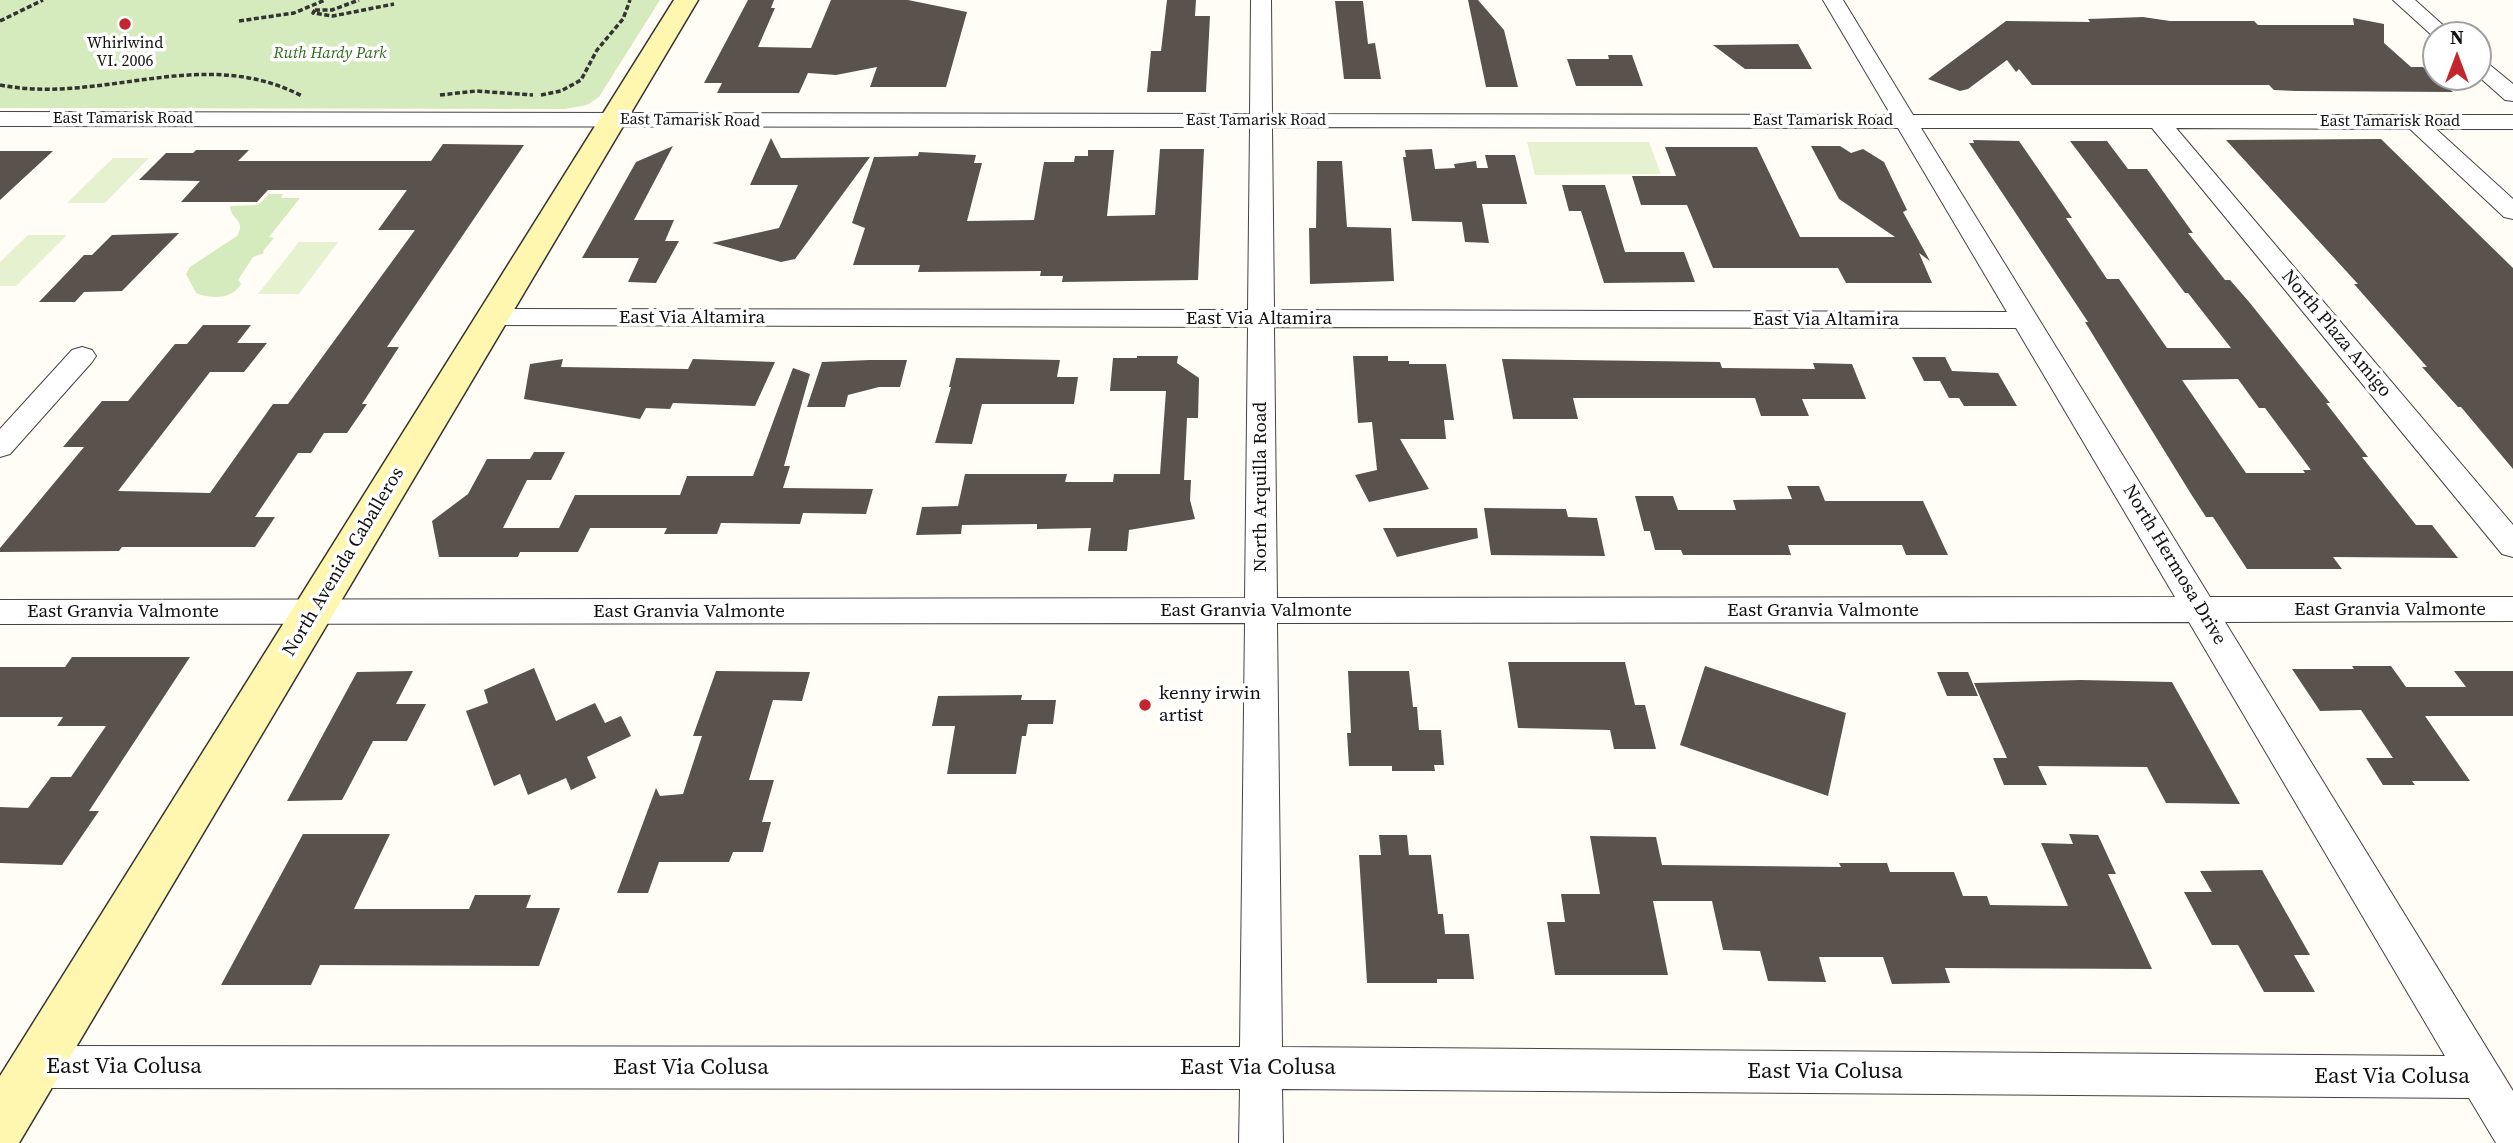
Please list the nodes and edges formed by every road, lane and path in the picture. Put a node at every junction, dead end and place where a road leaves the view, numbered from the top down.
1 (43, 0) edge
2 (324, 0) edge
3 (359, 0) edge
4 (630, 0) edge
5 (686, 0) edge
6 (1261, 0) edge
7 (1833, 0) edge
8 (2403, 0) edge
9 (394, 4) dead end
10 (313, 9) junction
11 (239, 21) dead end
12 (2428, 21) edge
13 (0, 22) edge
14 (2492, 77) edge
15 (0, 85) edge
16 (2513, 95) edge
17 (435, 96) dead end
18 (308, 99) dead end
19 (0, 119) edge
20 (611, 120) junction
21 (1905, 120) junction
22 (1260, 121) junction
23 (2159, 122) junction
24 (2513, 122) edge
25 (2417, 123) junction
26 (2513, 212) edge
27 (492, 317) junction
28 (1260, 319) junction
29 (2025, 320) junction
30 (82, 356) dead end
31 (0, 447) edge
32 (2513, 546) edge
33 (2513, 609) edge
34 (314, 611) junction
35 (1262, 611) junction
36 (2202, 611) junction
37 (0, 612) edge
38 (34, 1067) junction
39 (1261, 1068) junction
40 (2481, 1077) junction
41 (0, 1124) edge
42 (2513, 1131) edge
43 (1261, 1143) edge

1 - 13 path
2 - 10 path
3 - 10 path
4 - 17 path
5 - 20 street, North Avenida Caballeros
6 - 22 street, North Arquilla Road
7 - 21 street, North Hermosa Drive
8 - 12 street
9 - 10 path
10 - 11 path
14 - 16 street
15 - 18 path
19 - 20 street, East Tamarisk Road
20 - 22 street, East Tamarisk Road
20 - 27 street, North Avenida Caballeros
21 - 22 street, East Tamarisk Road
21 - 23 street, East Tamarisk Road
21 - 29 street, North Hermosa Drive
22 - 28 street, North Arquilla Road
23 - 25 street, East Tamarisk Road
23 - 32 street, North Plaza Amigo
24 - 25 street, East Tamarisk Road
25 - 26 street
27 - 28 street, East Via Altamira
27 - 34 street, North Avenida Caballeros
28 - 29 street, East Via Altamira
28 - 35 street, North Arquilla Road
29 - 36 street, North Hermosa Drive
30 - 31 street
33 - 36 street, East Granvia Valmonte
34 - 35 street, East Granvia Valmonte
34 - 37 street, East Granvia Valmonte
34 - 38 street, North Avenida Caballeros
35 - 36 street, East Granvia Valmonte
35 - 39 street, North Arquilla Road
36 - 40 street, North Hermosa Drive
38 - 39 street, East Via Colusa
38 - 41 street, North Avenida Caballeros
39 - 40 street, East Via Colusa
39 - 43 street, North Arquilla Road
40 - 42 street, North Hermosa Drive

